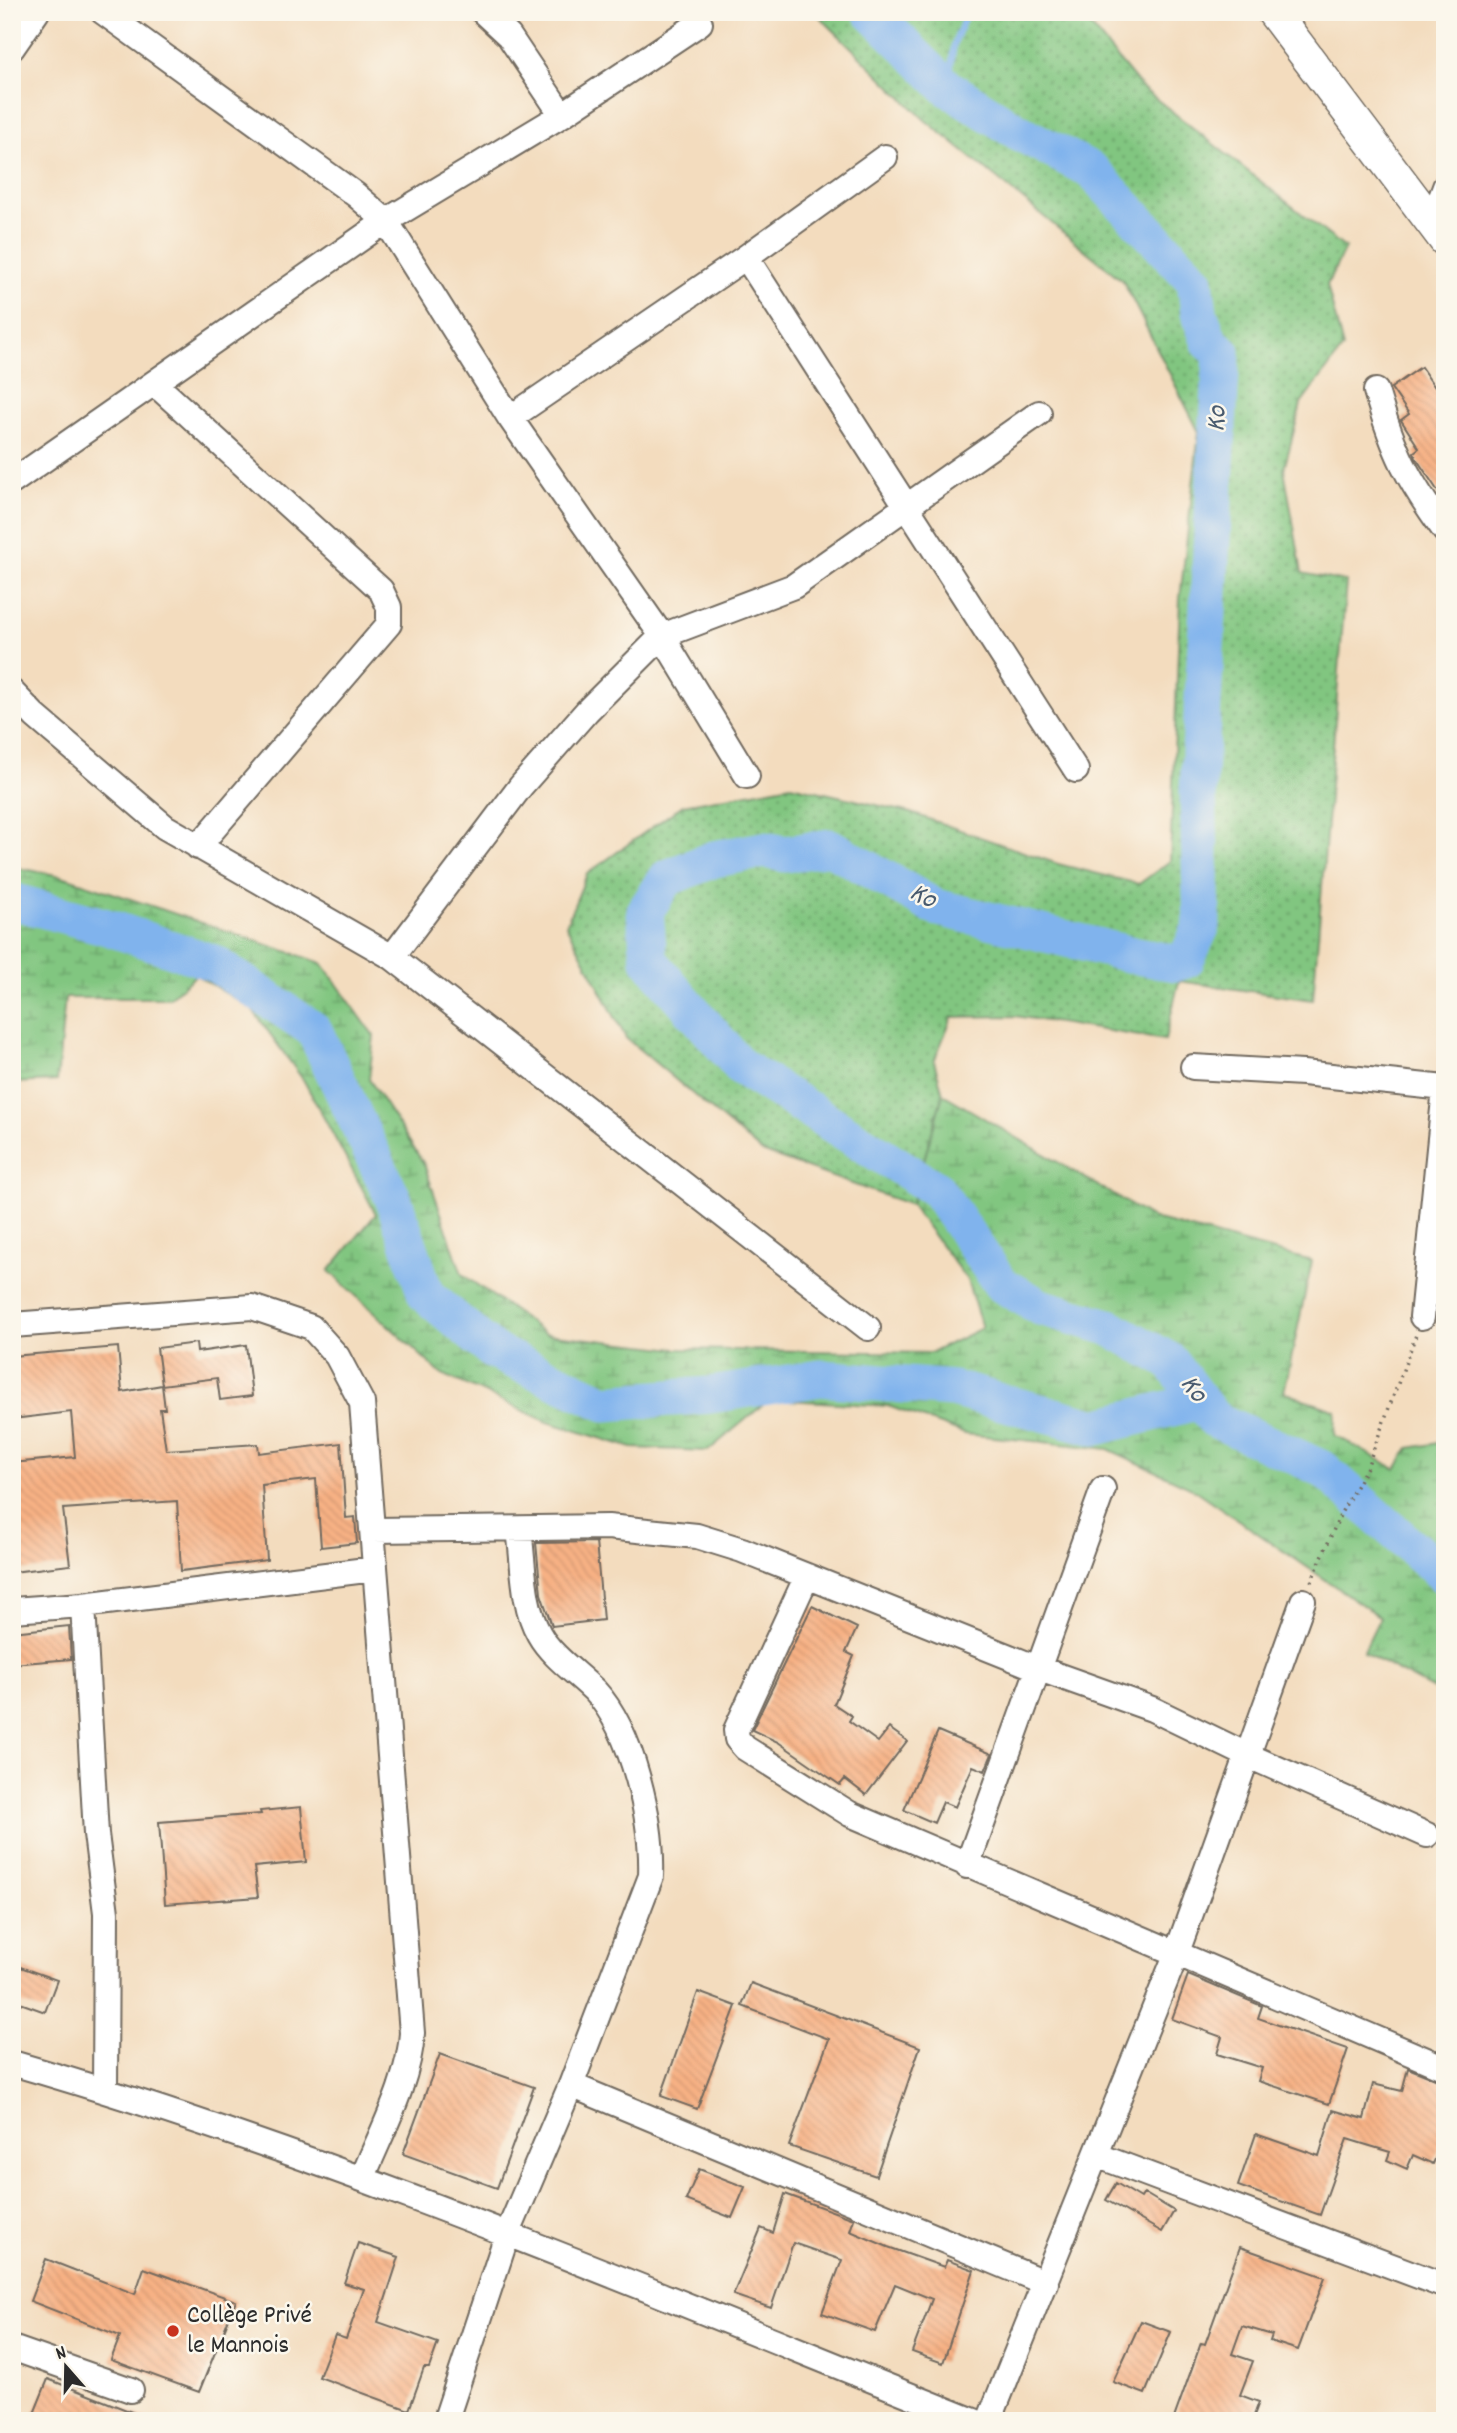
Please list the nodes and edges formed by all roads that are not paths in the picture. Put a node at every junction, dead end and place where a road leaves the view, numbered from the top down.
1 (37, 12) edge
2 (103, 12) edge
3 (483, 12) edge
4 (1273, 12) edge
5 (700, 23) dead end
6 (12, 48) edge
7 (562, 115) junction
8 (885, 157) dead end
9 (1445, 187) edge
10 (386, 221) junction
11 (1438, 231) edge
12 (746, 257) junction
13 (154, 383) junction
14 (1376, 391) dead end
15 (1039, 412) dead end
16 (510, 418) junction
17 (12, 482) edge
18 (909, 507) junction
19 (1445, 531) edge
20 (662, 636) junction
21 (12, 692) edge
22 (1076, 770) dead end
23 (747, 776) dead end
24 (198, 847) junction
25 (392, 957) junction
26 (1193, 1067) dead end
27 (1445, 1089) edge
28 (1422, 1317) road end
29 (12, 1325) edge
30 (869, 1328) dead end
31 (1103, 1489) dead end
32 (373, 1530) junction
33 (519, 1530) junction
34 (374, 1569) junction
35 (807, 1576) junction
36 (1303, 1601) road end
37 (83, 1605) junction
38 (12, 1610) edge
39 (1037, 1668) junction
40 (1249, 1756) junction
41 (1427, 1835) dead end
42 (967, 1866) junction
43 (1176, 1955) junction
44 (12, 2063) edge
45 (1445, 2068) edge
46 (571, 2085) junction
47 (106, 2090) junction
48 (1096, 2155) junction
49 (363, 2177) junction
50 (507, 2235) junction
51 (1046, 2283) junction
52 (1445, 2286) edge
53 (12, 2348) edge
54 (131, 2390) dead end
55 (448, 2421) edge
56 (974, 2421) edge
57 (989, 2421) edge

1 - 6 street
2 - 10 street
3 - 7 street
4 - 11 main road
5 - 7 street
7 - 10 street
8 - 12 street
9 - 11 street
10 - 13 street
10 - 16 street
12 - 16 street
12 - 18 street
13 - 17 street
13 - 24 street
14 - 19 street
15 - 18 street
16 - 20 street
18 - 20 street
18 - 22 street
20 - 23 street
20 - 25 street
21 - 24 street
24 - 25 street
25 - 30 street
26 - 27 street
27 - 28 street
29 - 32 street
31 - 39 street
32 - 33 street
32 - 34 street
33 - 35 street
33 - 46 street
34 - 37 street
34 - 49 street
35 - 39 street
35 - 42 street
36 - 40 street
37 - 38 street
37 - 47 street
39 - 40 street
39 - 42 street
40 - 41 street
40 - 43 street
42 - 43 street
43 - 45 street
43 - 48 street
44 - 47 street
46 - 50 street
46 - 51 street
47 - 49 street
48 - 51 street
48 - 52 street
49 - 50 street
50 - 55 street
50 - 56 street
51 - 57 street
53 - 54 street

